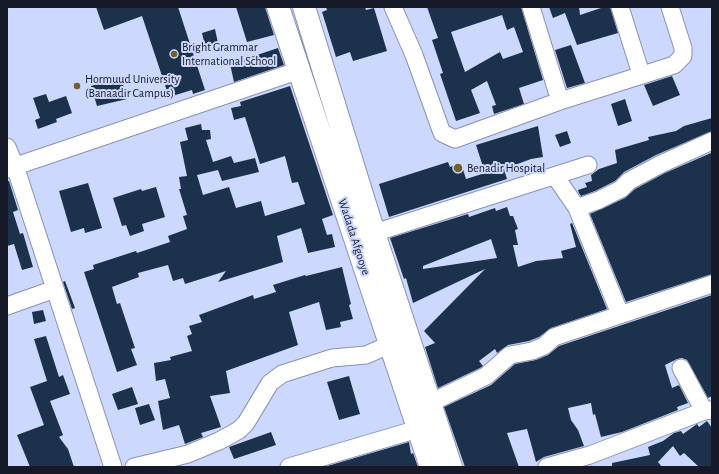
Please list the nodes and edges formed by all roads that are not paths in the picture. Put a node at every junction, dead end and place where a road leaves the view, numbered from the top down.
1 (278, 7) edge
2 (304, 7) edge
3 (393, 7) edge
4 (531, 7) edge
5 (620, 7) edge
6 (670, 7) edge
7 (300, 70) junction
8 (641, 74) junction
9 (560, 101) junction
10 (712, 141) edge
11 (7, 147) edge
12 (588, 166) dead end
13 (11, 168) edge
14 (555, 176) junction
15 (577, 208) junction
16 (374, 233) junction
17 (712, 284) edge
18 (55, 289) junction
19 (7, 306) edge
20 (620, 314) junction
21 (389, 345) junction
22 (681, 368) dead end
23 (708, 410) edge
24 (424, 417) junction
25 (113, 467) edge
26 (134, 467) edge
27 (289, 467) edge
28 (431, 467) edge
29 (451, 467) edge
30 (547, 467) edge

1 - 7 highway, Wadada Afgooye
2 - 16 highway, Wadada Afgooye
3 - 9 street
4 - 9 street
5 - 8 street
6 - 8 street
7 - 13 street
7 - 21 highway, Wadada Afgooye
8 - 9 street
10 - 15 street
11 - 13 street
12 - 14 street
13 - 18 street
14 - 15 street
14 - 16 street
15 - 20 street
16 - 24 highway, Wadada Afgooye
17 - 20 street
18 - 19 street
18 - 25 street
20 - 24 street
21 - 24 highway, Wadada Afgooye
21 - 26 street
22 - 23 street
23 - 30 street
24 - 27 street
24 - 28 highway, Wadada Afgooye
24 - 29 highway, Wadada Afgooye

